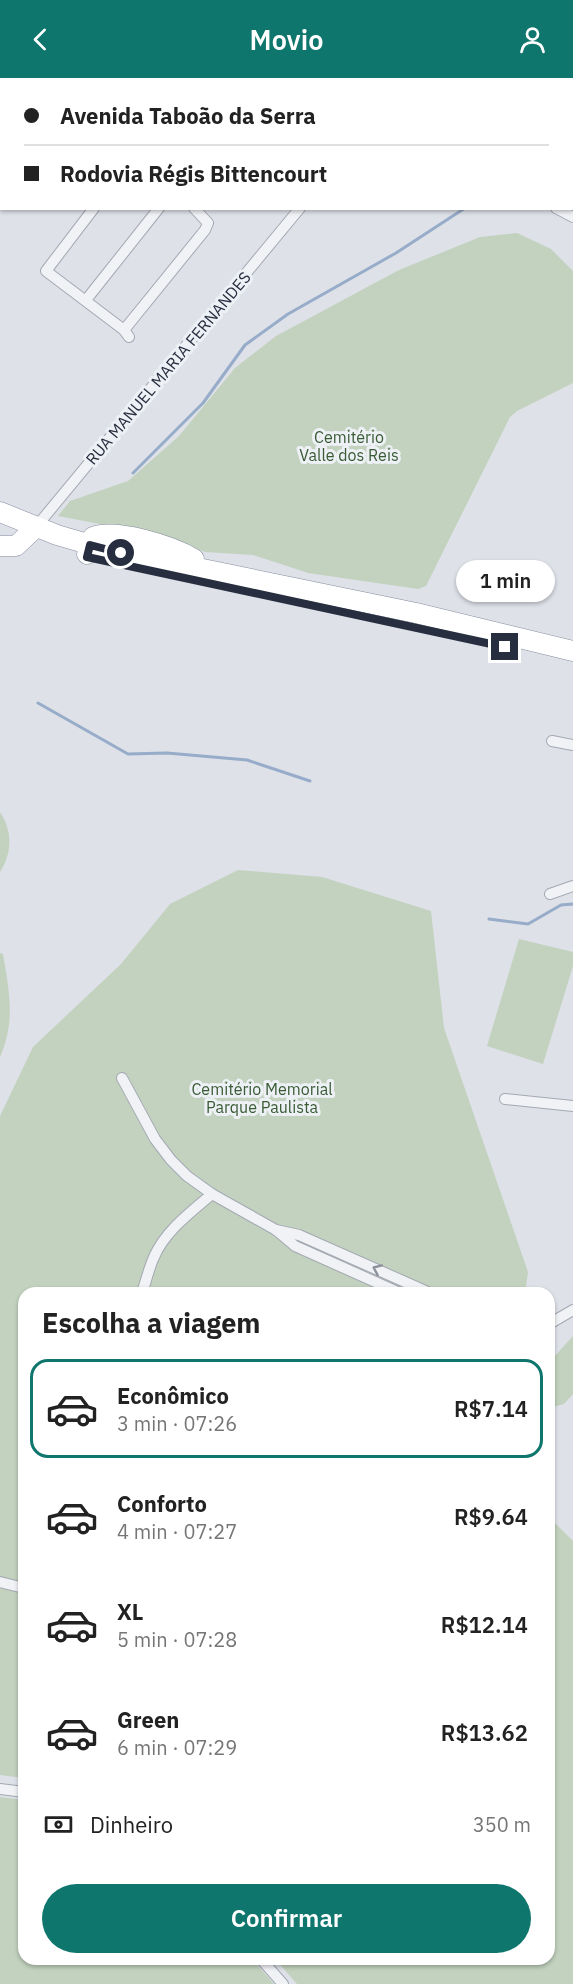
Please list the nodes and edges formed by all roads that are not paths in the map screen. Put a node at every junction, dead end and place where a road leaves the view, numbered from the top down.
1 (92, 210) edge
2 (157, 210) edge
3 (196, 210) edge
4 (298, 210) edge
5 (86, 300) junction
6 (0, 513) edge
7 (0, 525) edge
8 (36, 535) junction
9 (0, 546) edge
10 (88, 551) junction
11 (573, 651) edge
12 (573, 662) edge
13 (552, 741) dead end
14 (573, 745) edge
15 (573, 886) edge
16 (550, 894) dead end
17 (122, 1078) dead end
18 (505, 1099) dead end
19 (573, 1106) edge
20 (212, 1194) junction
21 (276, 1230) junction
22 (144, 1287) edge
23 (387, 1287) edge
24 (417, 1287) edge
25 (573, 1310) edge
26 (555, 1320) edge
27 (0, 1582) edge
28 (18, 1586) edge
29 (0, 1789) edge
30 (18, 1791) edge
31 (266, 1965) edge
32 (283, 1984) edge

1 - 5 street
2 - 5 street
3 - 5 street
4 - 8 street, RUA MANUEL MARIA FERNANDES
6 - 8 highway
7 - 8 highway
8 - 9 highway
8 - 10 highway
10 - 11 highway
10 - 12 highway
13 - 14 street
15 - 16 street
17 - 20 street
18 - 19 street
20 - 21 street
20 - 22 street
21 - 23 street
24 -> 21 street
25 - 26 street
27 - 28 street
29 - 30 street
31 - 32 street

